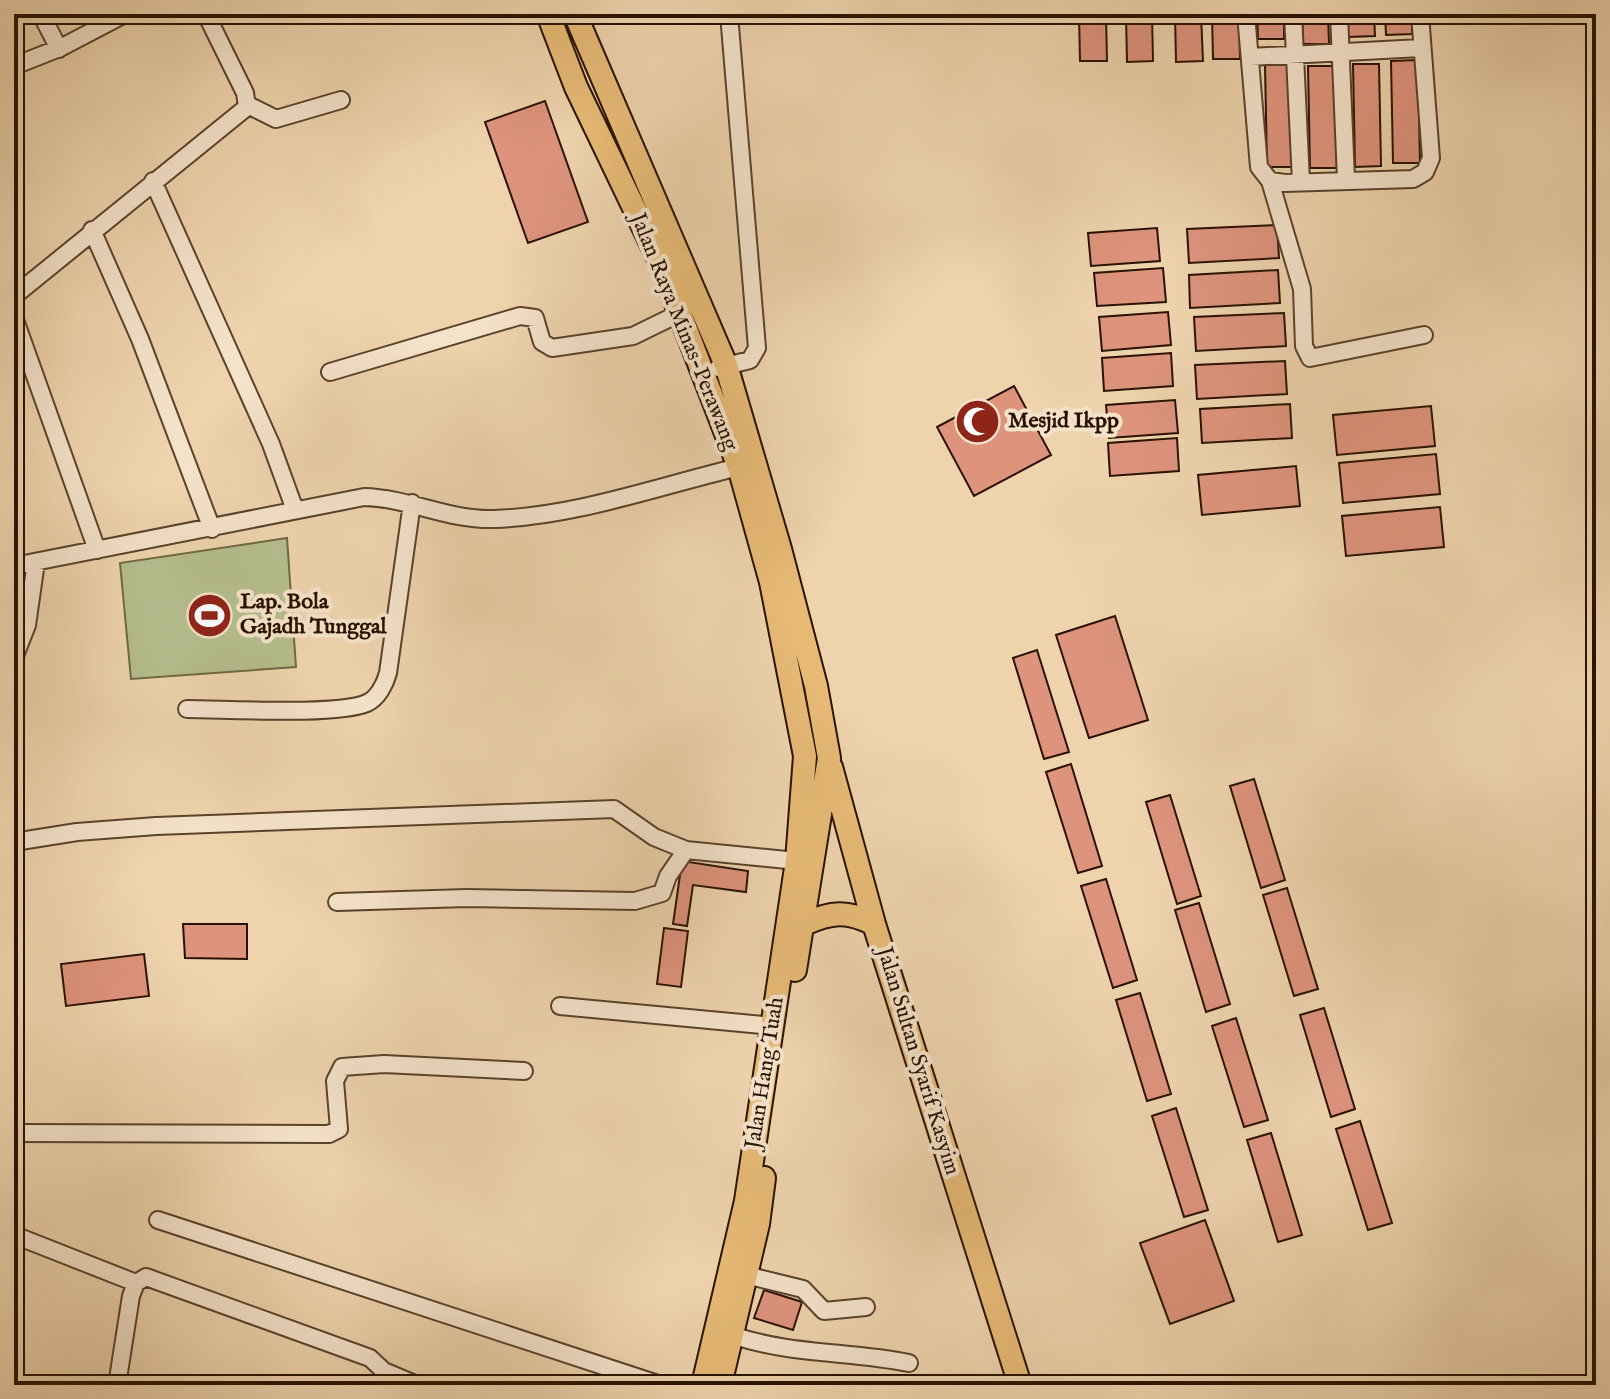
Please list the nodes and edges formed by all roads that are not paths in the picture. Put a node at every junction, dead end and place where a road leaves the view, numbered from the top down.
1 (41, 14) edge
2 (125, 14) edge
3 (206, 14) edge
4 (548, 14) edge
5 (575, 14) edge
6 (729, 14) edge
7 (1246, 14) edge
8 (1293, 14) edge
9 (1339, 14) edge
10 (1420, 14) edge
11 (1421, 48) junction
12 (59, 49) junction
13 (1341, 53) junction
14 (1296, 55) junction
15 (1250, 57) junction
16 (14, 66) edge
17 (341, 100) dead end
18 (248, 105) junction
19 (1346, 179) junction
20 (153, 181) junction
21 (1270, 181) junction
22 (1301, 182) junction
23 (92, 230) junction
24 (14, 296) edge
25 (680, 313) junction
26 (14, 317) edge
27 (1424, 335) dead end
28 (715, 369) junction
29 (330, 372) dead end
30 (739, 467) junction
31 (412, 503) junction
32 (295, 510) junction
33 (212, 529) junction
34 (97, 550) junction
35 (36, 562) junction
36 (14, 566) edge
37 (14, 658) edge
38 (187, 709) dead end
39 (805, 756) junction
40 (829, 758) junction
41 (14, 842) edge
42 (686, 850) junction
43 (797, 861) junction
44 (337, 902) dead end
45 (804, 924) junction
46 (874, 924) junction
47 (560, 1006) dead end
48 (773, 1026) junction
49 (524, 1071) dead end
50 (14, 1133) edge
51 (158, 1220) dead end
52 (14, 1235) edge
53 (746, 1275) junction
54 (136, 1283) junction
55 (866, 1307) dead end
56 (732, 1335) junction
57 (909, 1363) dead end
58 (383, 1378) edge
59 (117, 1385) edge
60 (417, 1385) edge
61 (661, 1385) edge
62 (703, 1385) edge
63 (720, 1385) edge
64 (1020, 1385) edge

1 - 12 street
2 - 12 street
3 - 18 street
4 - 25 main road, Jalan Raya Minas-Perawang
5 - 28 main road, Jalan Raya Minas-Perawang
6 - 28 street
7 - 15 street
8 - 14 street
9 - 13 street
10 - 11 street
11 - 13 street
11 - 19 street
12 - 16 street
13 - 14 street
13 - 19 street
14 - 15 street
14 - 22 street
15 - 21 street
17 - 18 street
18 - 20 street
19 - 22 street
20 - 23 street
20 - 32 street
21 - 22 street
21 - 27 street
23 - 24 street
23 - 33 street
25 - 28 main road, Jalan Raya Minas-Perawang
25 - 29 street
26 - 34 street
28 - 30 main road, Jalan Raya Minas-Perawang
28 - 40 main road, Jalan Raya Minas-Perawang
30 - 31 street
30 - 39 main road, Jalan Raya Minas-Perawang
31 - 32 street
31 - 38 street
32 - 33 street
33 - 34 street
34 - 35 street
35 - 36 street
35 - 37 street
39 - 40 main road
39 - 43 main road, Jalan Hang Tuah
40 - 45 main road, Jalan Hang Tuah
40 - 46 main road, Jalan Sultan Syarif Kasyim
41 - 42 street
42 - 43 street
42 - 44 street
43 - 48 main road, Jalan Hang Tuah
45 - 46 main road
45 - 53 main road, Jalan Hang Tuah
46 - 64 main road, Jalan Sultan Syarif Kasyim
47 - 48 street
48 - 62 main road, Jalan Hang Tuah
49 - 50 street
51 - 61 street
52 - 54 street
53 - 55 street
53 - 56 main road, Jalan Hang Tuah
54 - 58 street
54 - 59 street
56 - 57 street
56 - 63 main road, Jalan Hang Tuah
58 - 60 street

